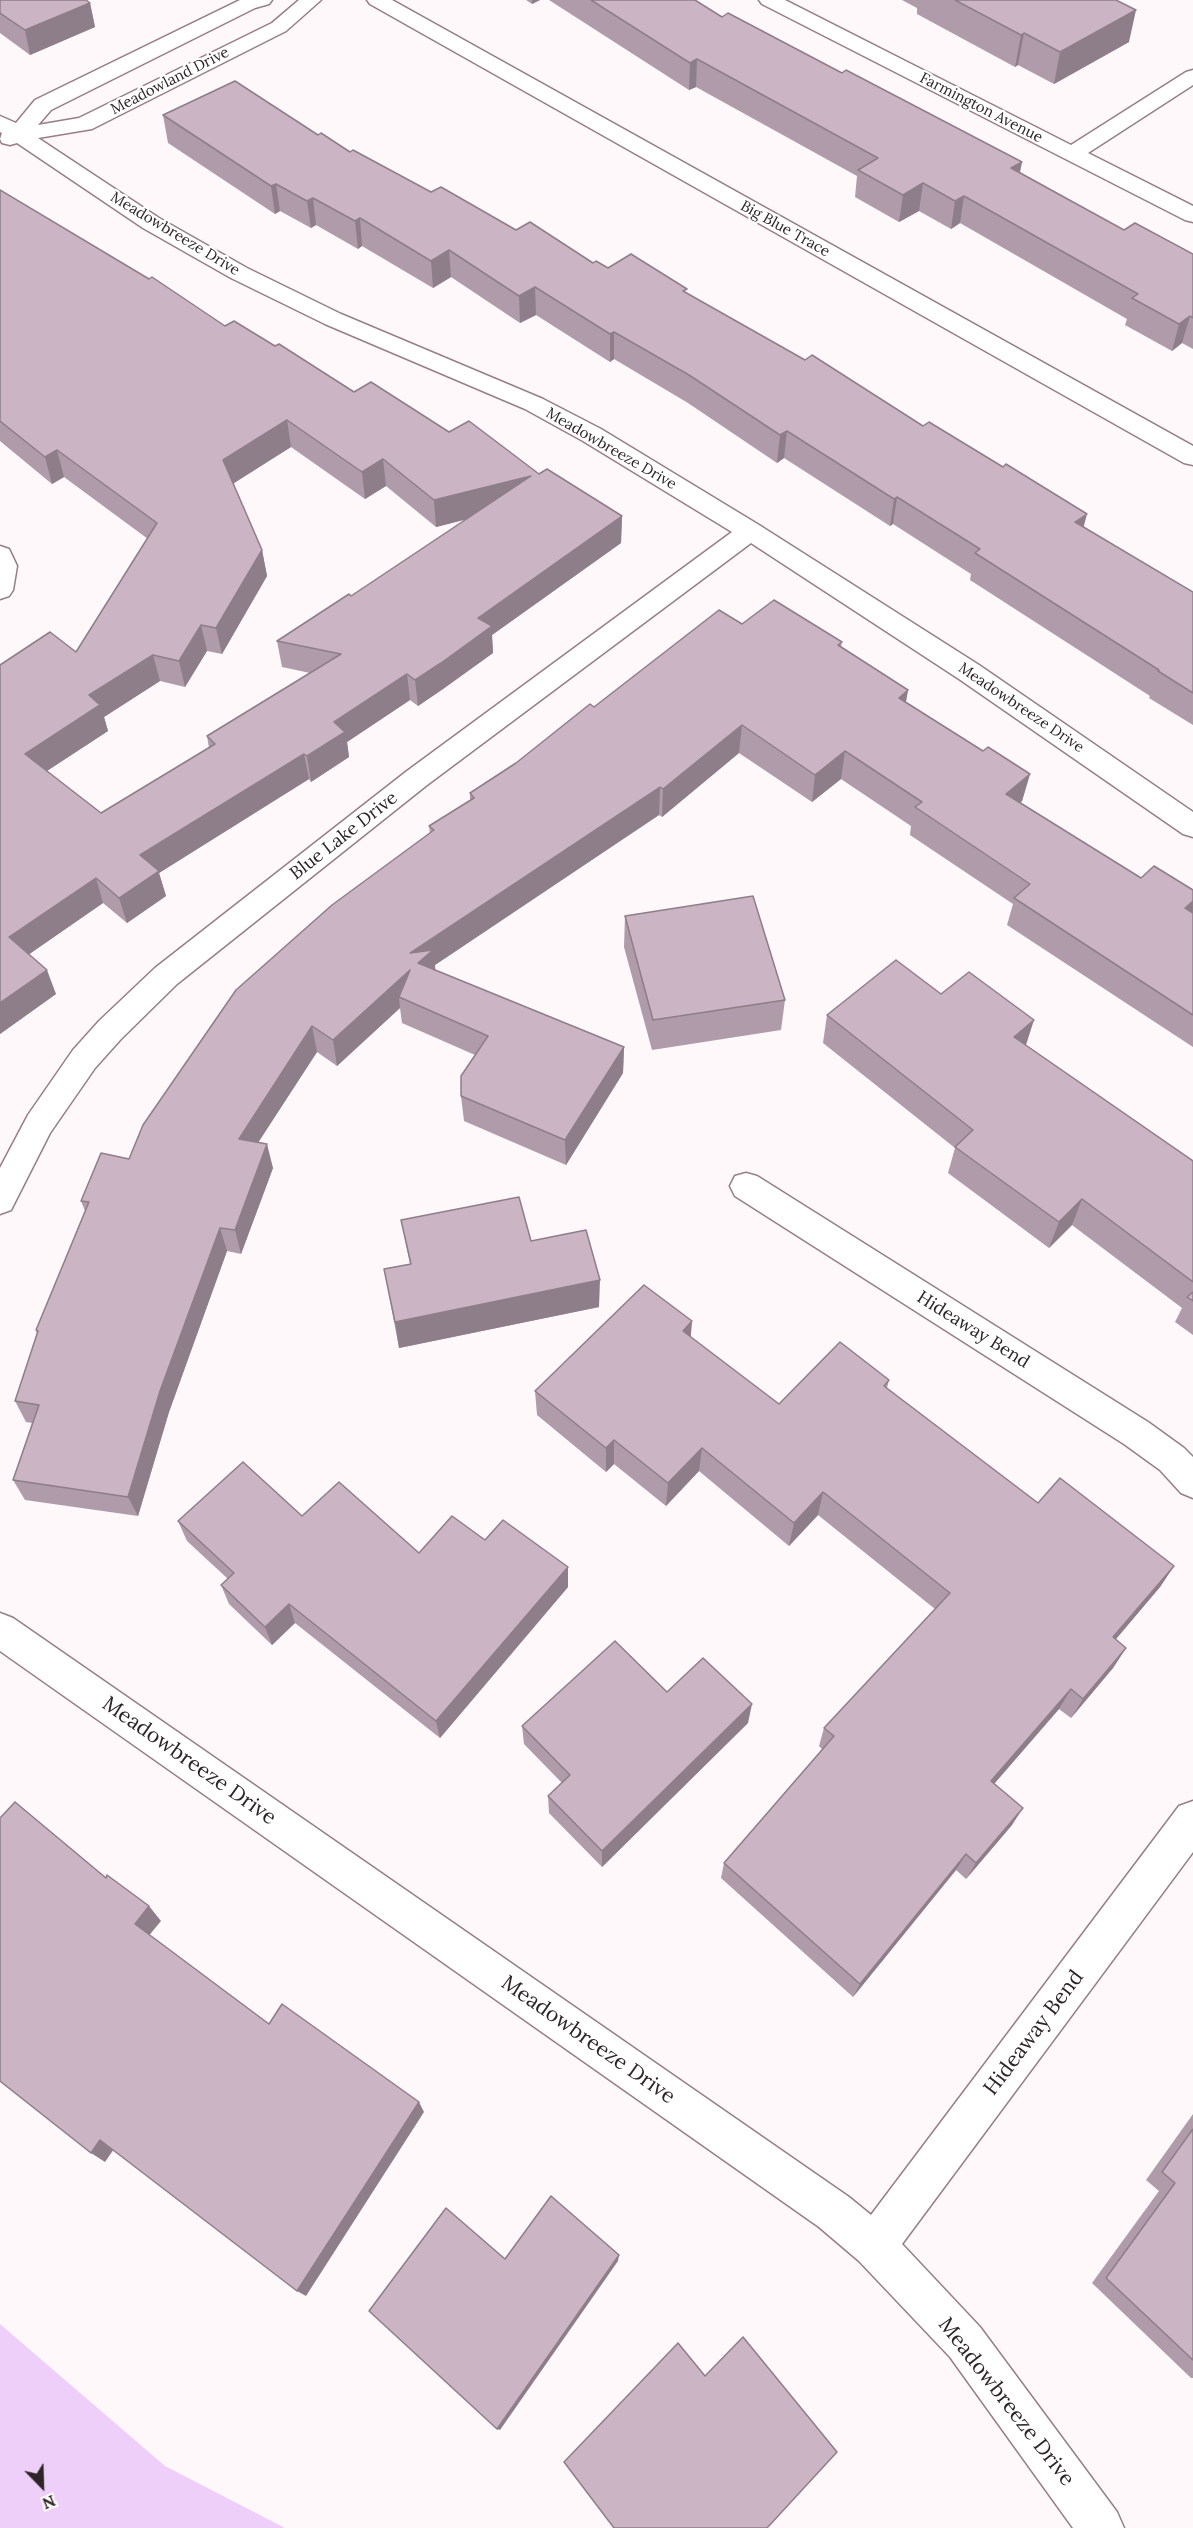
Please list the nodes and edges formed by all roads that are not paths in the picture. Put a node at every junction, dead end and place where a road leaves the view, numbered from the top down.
1 (262, 0) edge
2 (311, 0) edge
3 (377, 0) edge
4 (769, 0) edge
5 (1193, 76) edge
6 (99, 78) junction
7 (135, 99) junction
8 (6, 133) edge
9 (1072, 154) junction
10 (1193, 215) edge
11 (1193, 458) edge
12 (750, 531) junction
13 (0, 555) edge
14 (0, 590) edge
15 (1193, 826) edge
16 (746, 1186) dead end
17 (0, 1200) edge
18 (1193, 1482) edge
19 (0, 1630) edge
20 (1193, 1820) edge
21 (874, 2246) junction
22 (1101, 2528) edge

1 - 6 street, Meadowland Drive
2 - 7 street, Meadowland Drive
3 - 11 street, Big Blue Trace
4 - 9 street, Farmington Avenue
5 - 9 street
6 - 7 street
6 - 8 street, Meadowland Drive
7 - 8 street, Meadowland Drive
8 - 12 street, Meadowbreeze Drive
9 - 10 street, Farmington Avenue
12 - 15 street, Meadowbreeze Drive
12 - 17 street, Blue Lake Drive
13 - 14 street
16 - 18 street, Hideaway Bend
19 - 21 street, Meadowbreeze Drive
20 - 21 street, Hideaway Bend
21 - 22 street, Meadowbreeze Drive

